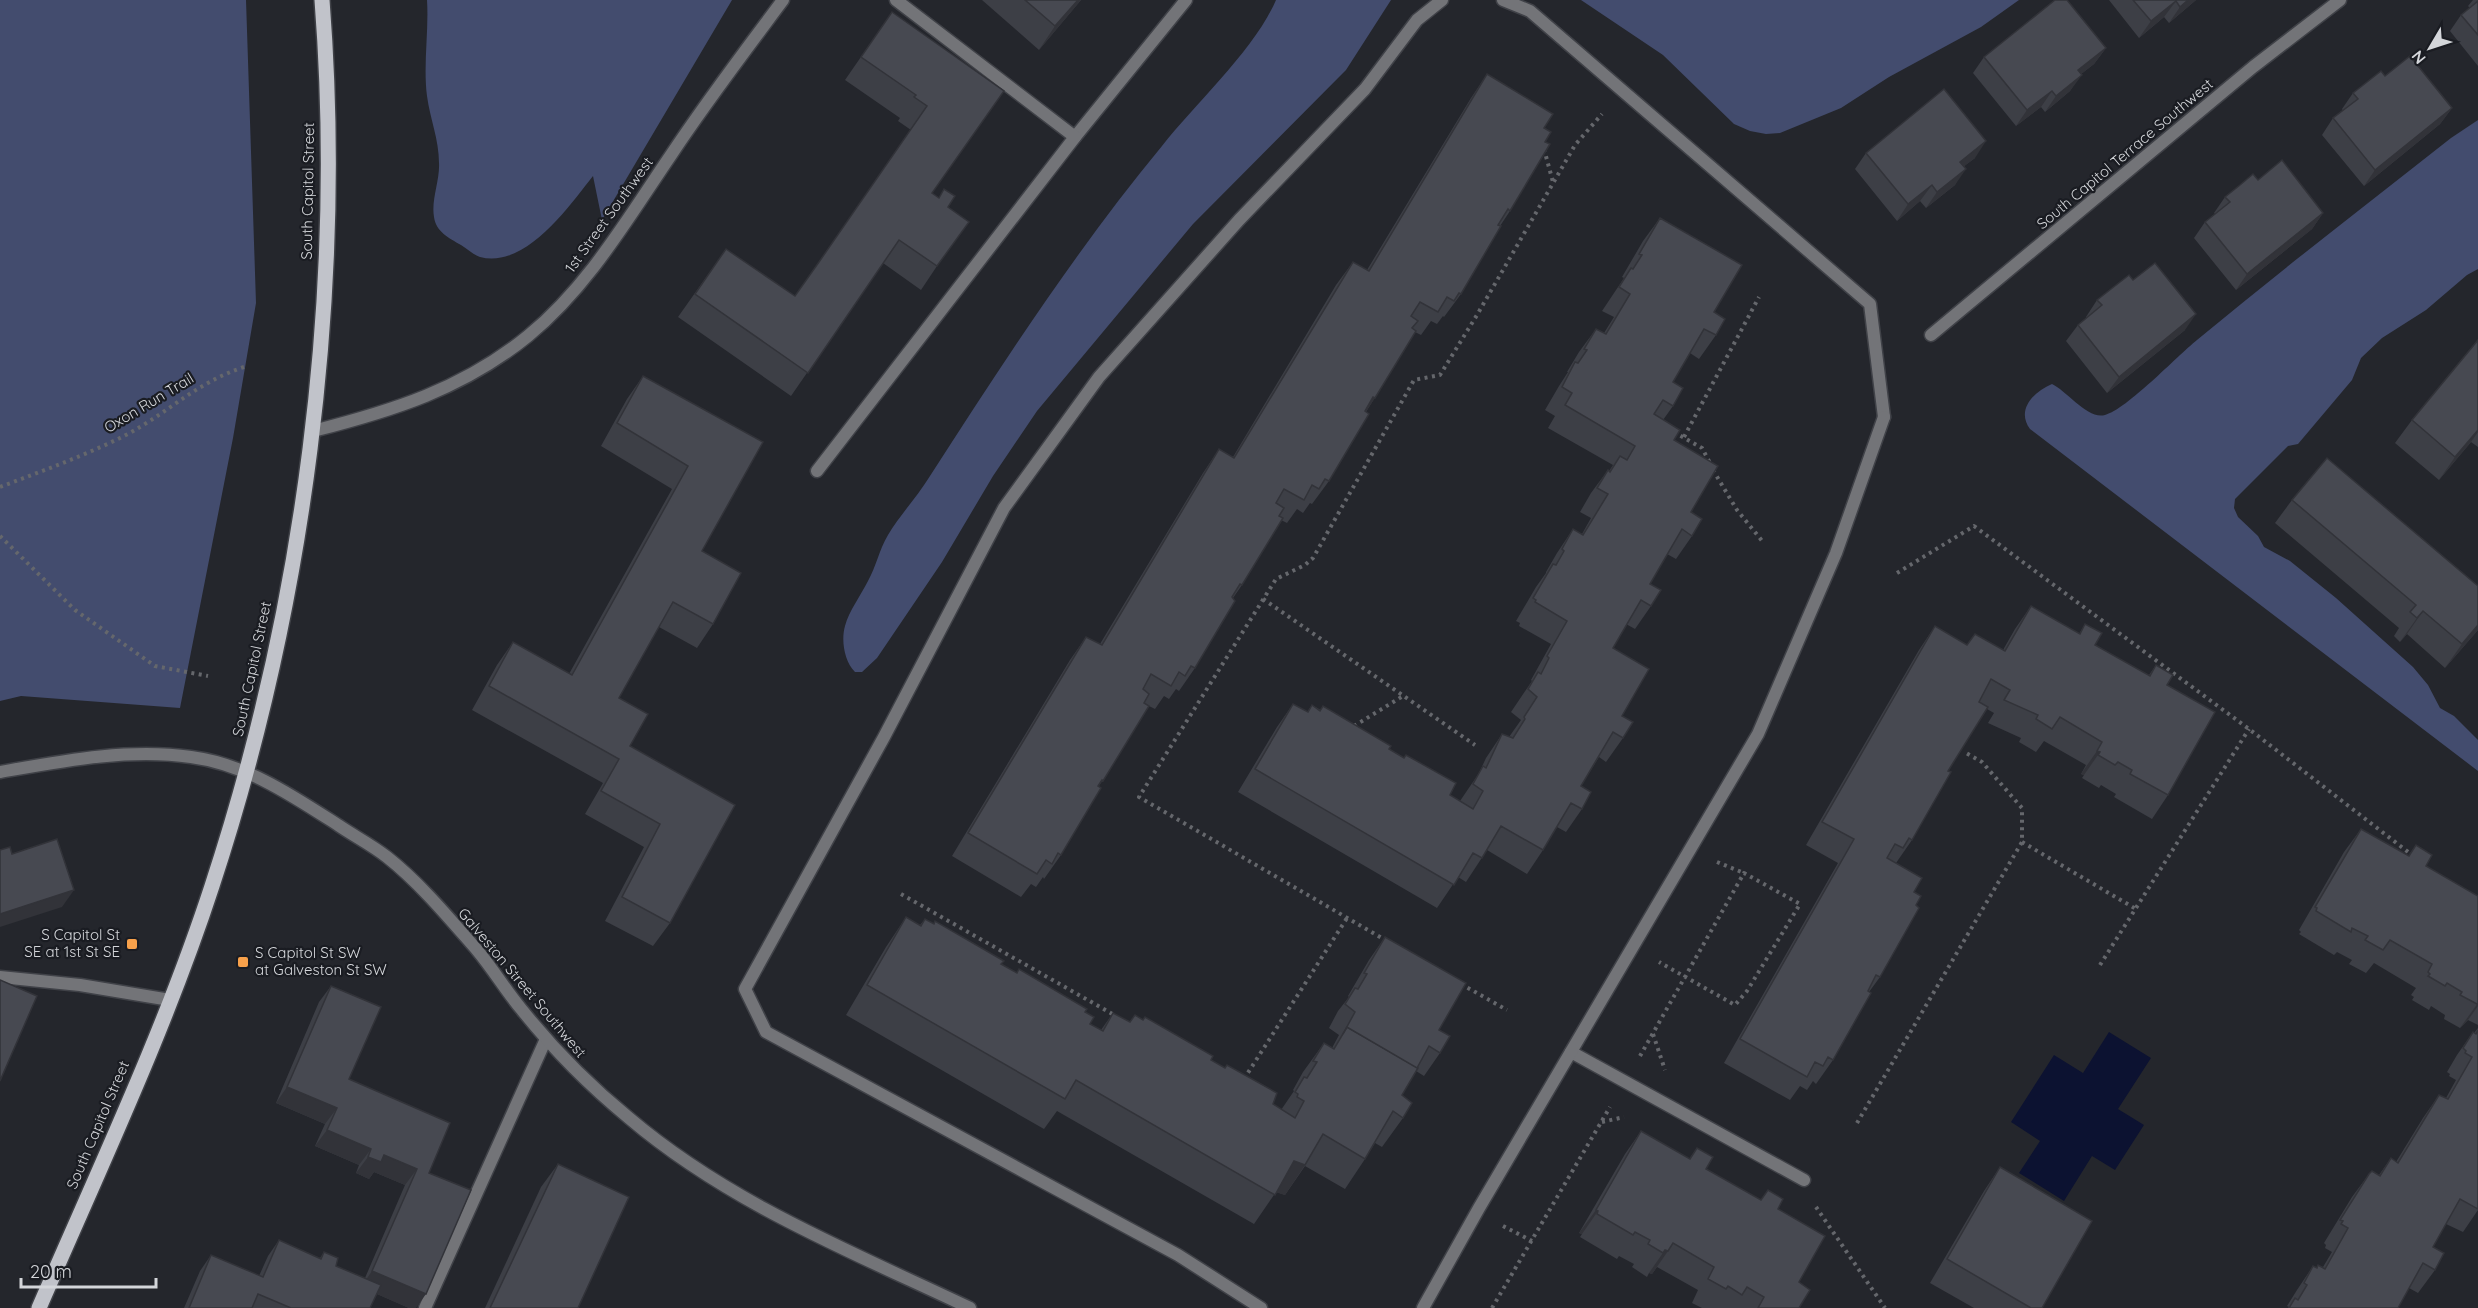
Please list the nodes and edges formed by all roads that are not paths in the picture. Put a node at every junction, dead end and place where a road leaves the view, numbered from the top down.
1 (322, 0) edge
2 (783, 0) edge
3 (896, 0) edge
4 (1186, 0) edge
5 (1442, 0) edge
6 (1503, 0) edge
7 (2340, 0) edge
8 (1074, 137) junction
9 (1931, 335) dead end
10 (313, 431) junction
11 (817, 471) dead end
12 (0, 772) edge
13 (247, 772) junction
14 (0, 977) edge
15 (170, 1000) junction
16 (546, 1039) junction
17 (1571, 1052) junction
18 (1804, 1180) road end
19 (39, 1308) edge
20 (425, 1308) edge
21 (969, 1308) edge
22 (1261, 1308) edge
23 (1423, 1308) edge

1 - 10 main road, South Capitol Street
2 - 10 street, 1st Street Southwest
3 - 8 street
4 - 8 street
5 - 22 street
6 - 17 street
7 - 9 street, South Capitol Terrace Southwest
8 - 11 street
10 - 13 main road, South Capitol Street
12 - 13 street, Galveston Street Southwest
13 - 15 main road, South Capitol Street
13 - 16 street, Galveston Street Southwest
14 - 15 street
15 - 19 main road, South Capitol Street
16 - 20 street
16 - 21 street, Galveston Street Southwest
17 - 18 street
17 - 23 street

